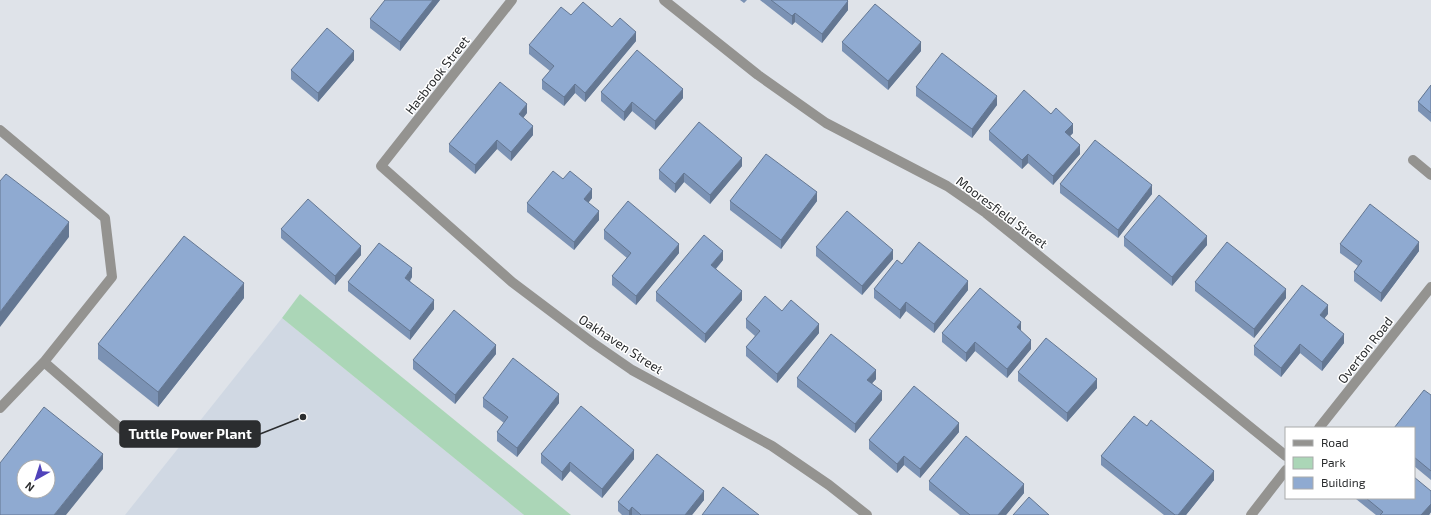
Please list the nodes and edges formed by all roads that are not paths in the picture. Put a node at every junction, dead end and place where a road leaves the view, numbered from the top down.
1 (512, 0) edge
2 (664, 0) edge
3 (0, 130) edge
4 (1413, 160) dead end
5 (381, 166) joint
6 (1431, 175) edge
7 (1431, 287) edge
8 (44, 362) junction
9 (0, 408) edge
10 (1320, 427) edge
11 (136, 442) dead end
12 (1285, 455) edge
13 (1285, 471) edge
14 (867, 515) edge
15 (1251, 515) edge

1 - 5 street, Hasbrook Street
2 - 12 street, Mooresfield Street
3 - 8 street
4 - 6 street
5 - 14 street, Oakhaven Street
7 - 10 street, Overton Road
8 - 9 street
8 - 11 street
13 - 15 street

